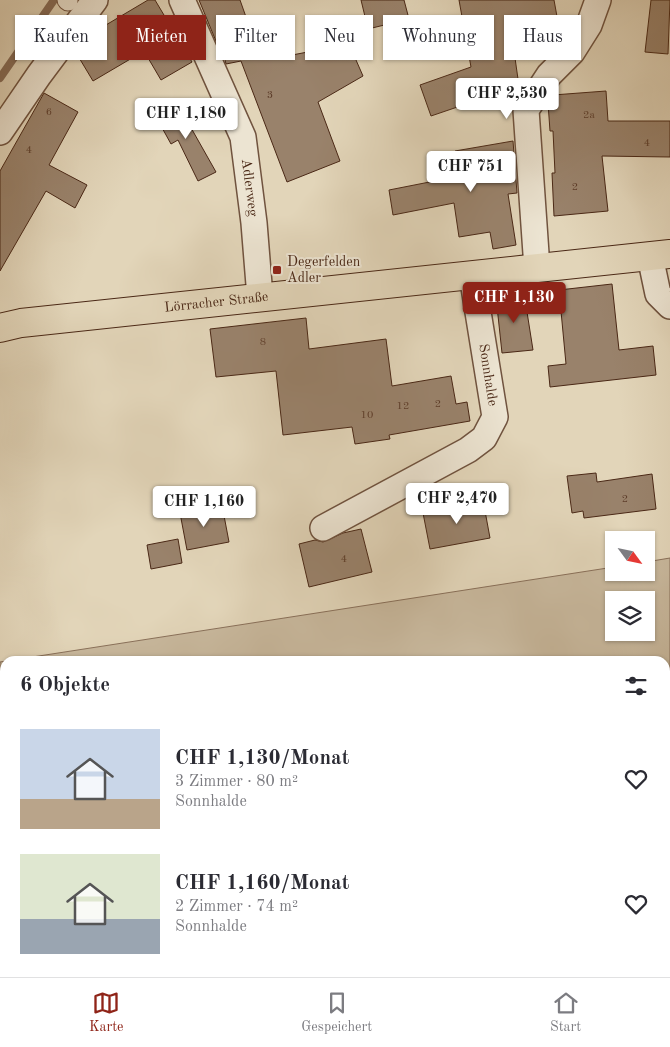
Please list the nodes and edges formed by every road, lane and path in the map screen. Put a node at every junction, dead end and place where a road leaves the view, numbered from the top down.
1 (95, 0) edge
2 (182, 0) edge
3 (598, 0) edge
4 (0, 132) edge
5 (660, 255) edge
6 (537, 268) junction
7 (472, 275) junction
8 (260, 297) junction
9 (670, 306) edge
10 (0, 328) edge
11 (323, 528) dead end

1 - 4 street
2 - 8 street, Adlerweg
3 - 6 street
5 - 6 main road, Lörracher Straße
5 - 9 street
6 - 7 main road, Lörracher Straße
7 - 8 main road, Lörracher Straße
7 - 11 street, Sonnhalde
8 - 10 main road, Lörracher Straße

